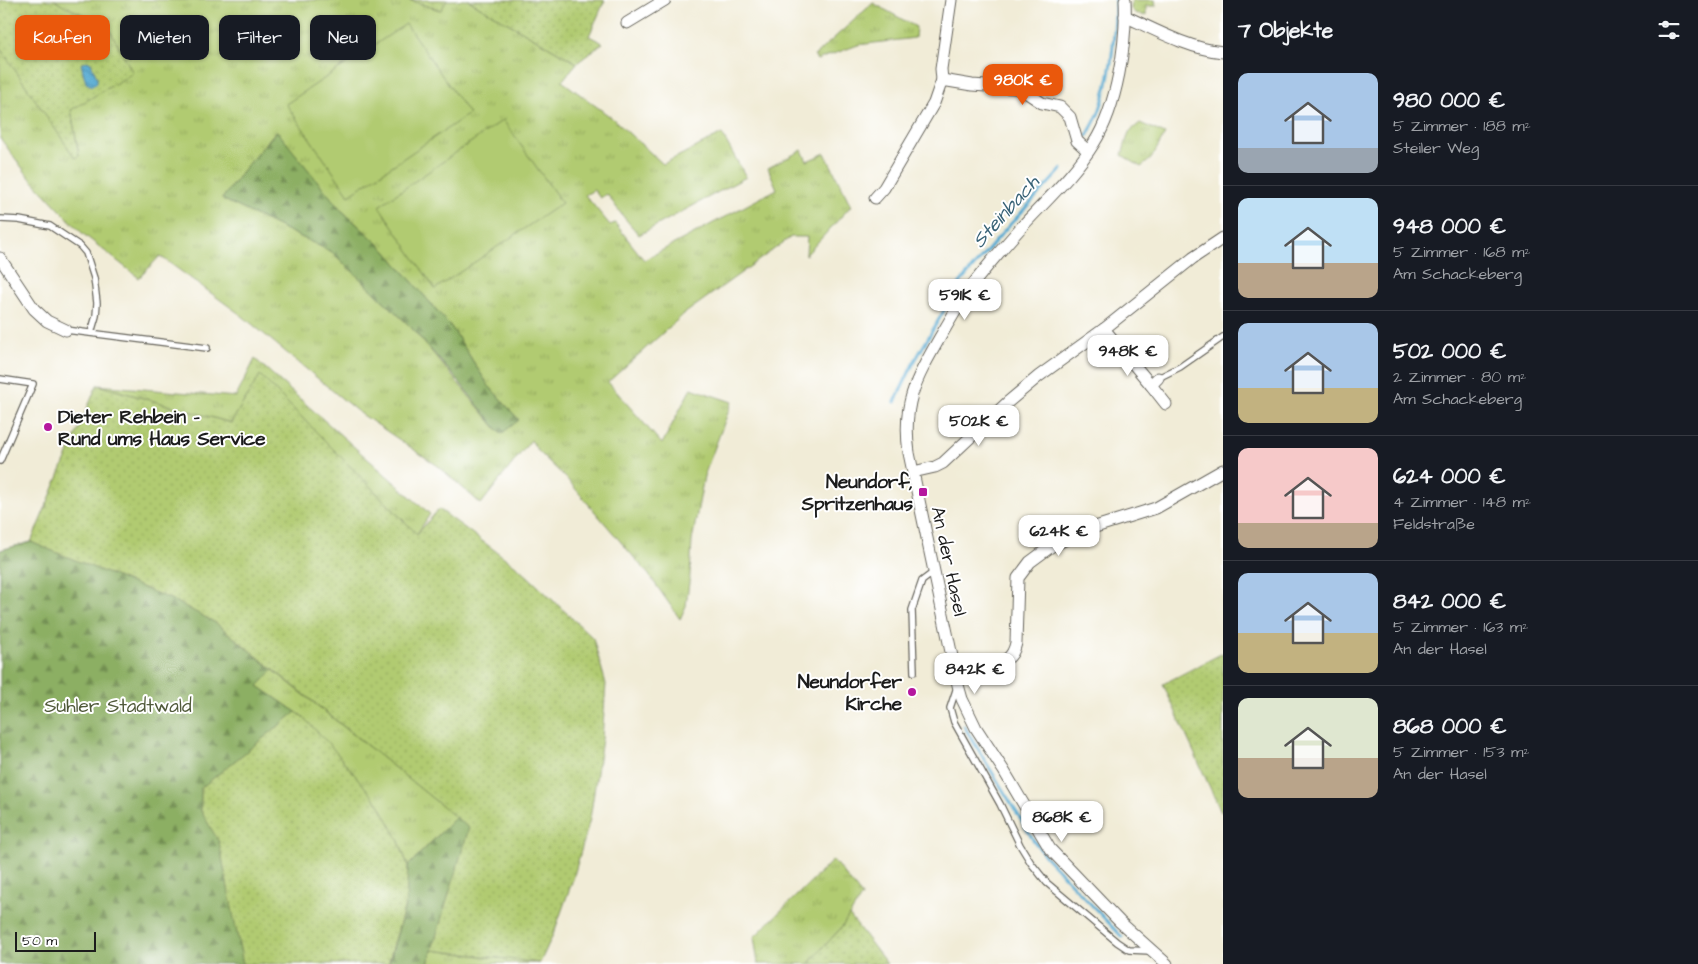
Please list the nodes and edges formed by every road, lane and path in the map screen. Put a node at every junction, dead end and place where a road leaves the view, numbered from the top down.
1 (665, 0) edge
2 (951, 0) edge
3 (1124, 0) edge
4 (1125, 16) junction
5 (627, 23) dead end
6 (1223, 52) edge
7 (942, 80) junction
8 (1088, 151) junction
9 (875, 198) dead end
10 (0, 218) edge
11 (1223, 238) edge
12 (0, 258) edge
13 (1104, 329) junction
14 (66, 330) joint
15 (91, 333) junction
16 (1223, 337) edge
17 (207, 348) dead end
18 (0, 379) edge
19 (1154, 381) junction
20 (1166, 404) dead end
21 (0, 462) edge
22 (1223, 470) edge
23 (913, 472) junction
24 (934, 572) junction
25 (955, 668) junction
26 (914, 672) dead end
27 (958, 686) junction
28 (1152, 952) junction
29 (1167, 964) edge

1 - 5 street
2 - 7 street
3 - 4 street, An der Hasel
4 - 6 street
4 - 8 street, An der Hasel
7 - 8 street
7 - 9 street
8 - 23 street, An der Hasel
10 - 15 lane
11 - 13 street
12 - 14 street
13 - 19 street
13 - 23 street
14 - 15 lane
15 - 17 lane
16 - 19 lane
18 - 21 lane
19 - 20 street
22 - 25 street
23 - 24 street, An der Hasel
24 - 25 street, An der Hasel
24 - 26 lane
25 - 27 street, An der Hasel
27 - 28 street, An der Hasel
27 - 28 lane, An der Hasel
28 - 29 street, An der Hasel

